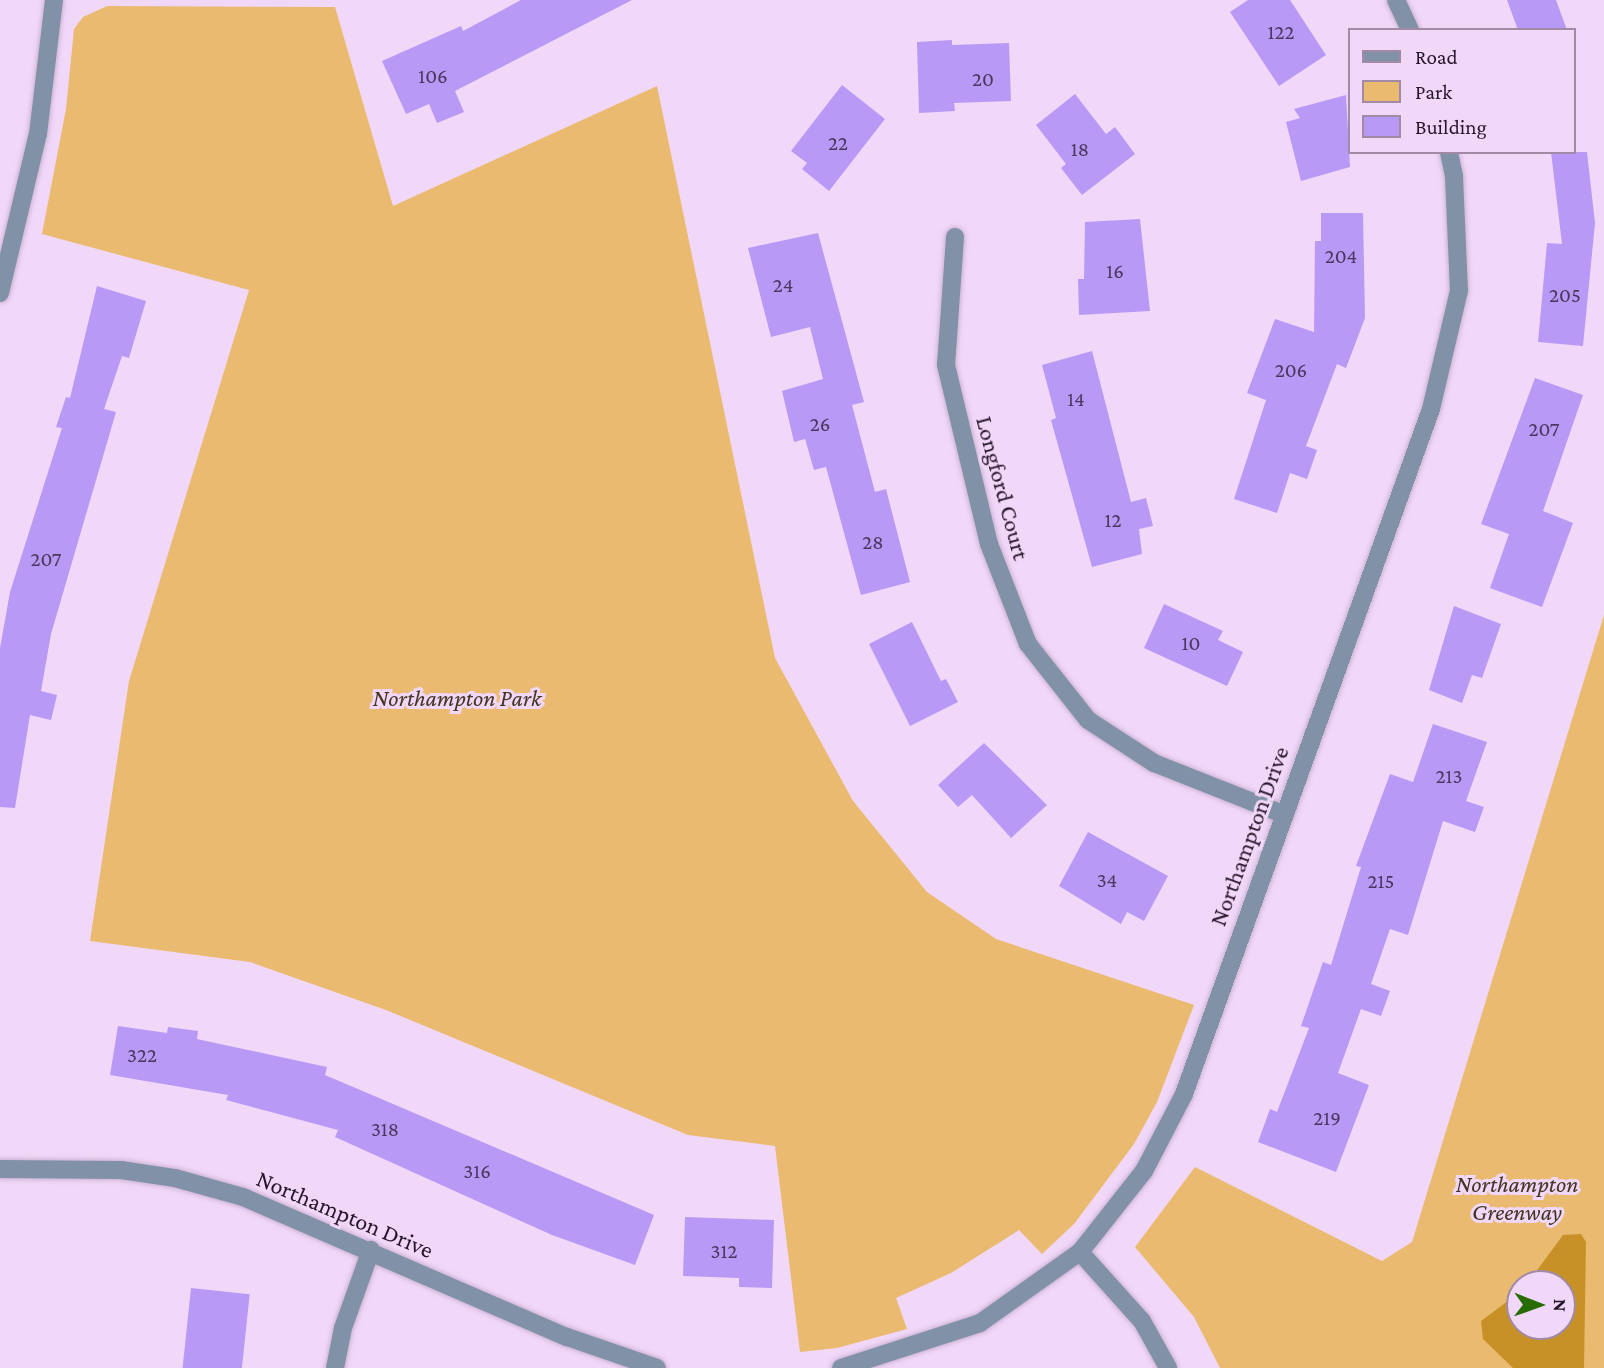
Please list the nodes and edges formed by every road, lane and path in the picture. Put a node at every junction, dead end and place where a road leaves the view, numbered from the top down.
1 (54, 0) edge
2 (1396, 0) edge
3 (1409, 28) edge
4 (1449, 154) edge
5 (955, 237) dead end
6 (0, 293) edge
7 (1283, 814) junction
8 (0, 1169) edge
9 (371, 1250) junction
10 (1080, 1251) junction
11 (335, 1368) edge
12 (657, 1368) edge
13 (841, 1368) edge
14 (1168, 1368) edge

1 - 6 street
2 - 3 street
4 - 7 street, Northampton Drive
5 - 7 street, Longford Court
7 - 10 street, Northampton Drive
8 - 9 street, Northampton Drive
9 - 11 street
9 - 12 street, Northampton Drive
10 - 13 street, Northampton Drive
10 - 14 street

